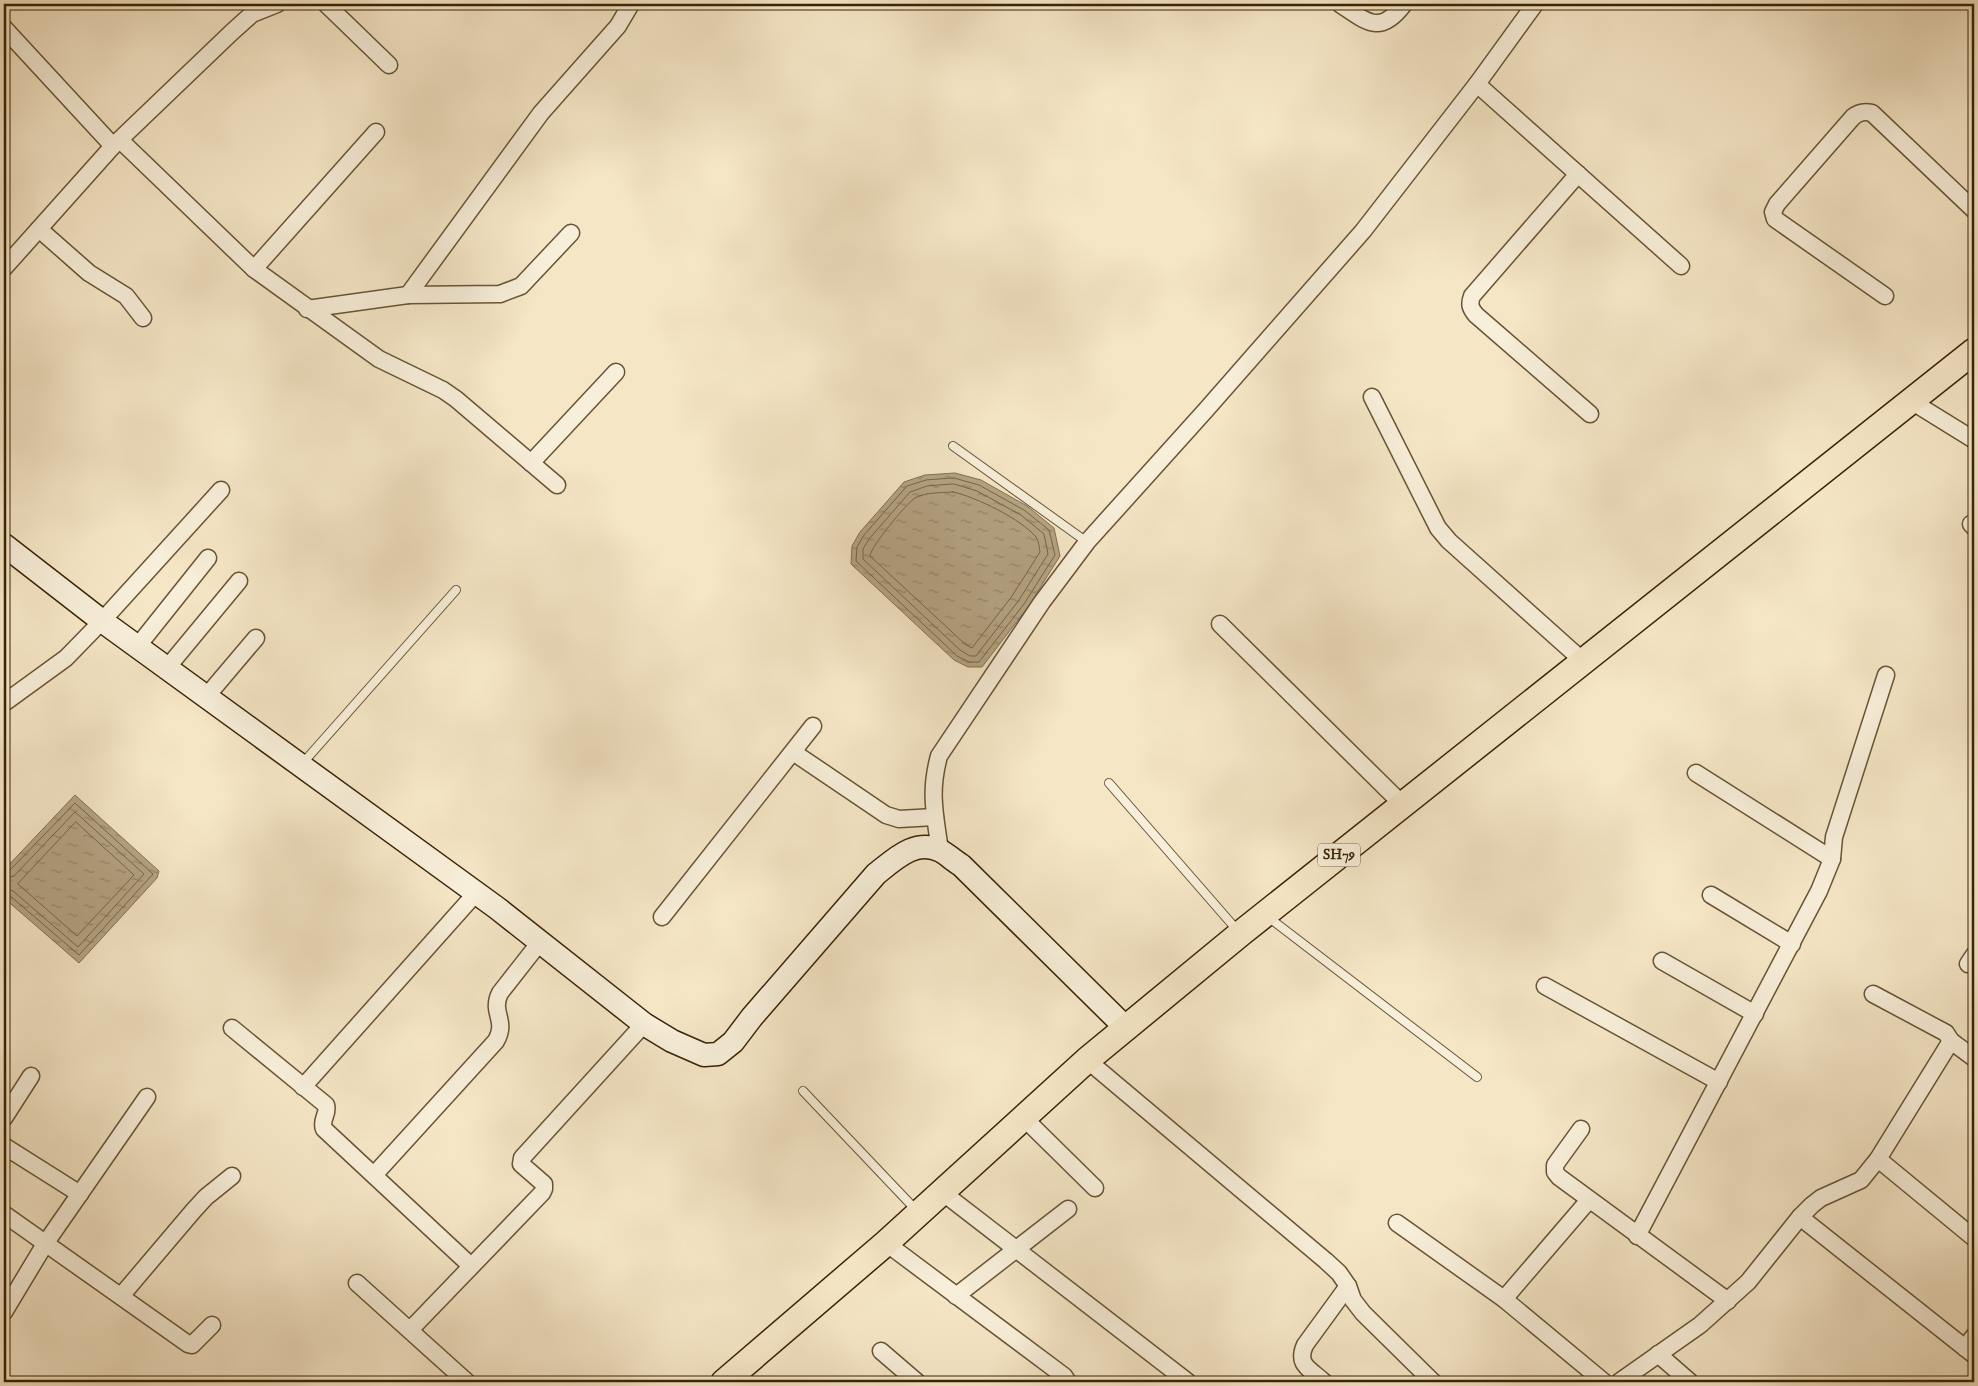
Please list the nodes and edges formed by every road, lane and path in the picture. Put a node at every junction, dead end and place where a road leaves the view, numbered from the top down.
1 (277, 4) edge
2 (326, 4) edge
3 (631, 4) edge
4 (1340, 4) edge
5 (1404, 4) edge
6 (1534, 4) edge
7 (4, 28) edge
8 (389, 65) dead end
9 (1477, 84) junction
10 (376, 132) dead end
11 (117, 143) junction
12 (1578, 174) junction
13 (1974, 210) edge
14 (39, 229) junction
15 (571, 233) dead end
16 (1681, 266) dead end
17 (4, 268) edge
18 (254, 269) junction
19 (408, 295) junction
20 (1885, 296) dead end
21 (307, 309) junction
22 (142, 318) dead end
23 (1974, 351) edge
24 (616, 372) dead end
25 (1372, 397) dead end
26 (1911, 400) junction
27 (1590, 414) dead end
28 (1974, 440) edge
29 (953, 446) dead end
30 (531, 462) junction
31 (557, 485) dead end
32 (221, 490) dead end
33 (1087, 542) junction
34 (4, 545) edge
35 (208, 558) dead end
36 (239, 581) dead end
37 (456, 590) dead end
38 (102, 621) junction
39 (1220, 624) dead end
40 (256, 638) dead end
41 (137, 646) junction
42 (1583, 661) junction
43 (167, 668) junction
44 (1886, 674) dead end
45 (206, 696) junction
46 (4, 703) edge
47 (813, 726) dead end
48 (793, 752) junction
49 (301, 765) junction
50 (1696, 773) dead end
51 (1109, 783) dead end
52 (1403, 804) junction
53 (935, 817) junction
54 (940, 851) junction
55 (1832, 859) junction
56 (476, 893) junction
57 (1711, 895) dead end
58 (1264, 915) junction
59 (662, 917) dead end
60 (1240, 934) junction
61 (540, 942) junction
62 (1792, 944) junction
63 (1662, 961) dead end
64 (1546, 986) dead end
65 (1873, 994) dead end
66 (1755, 1014) junction
67 (644, 1024) junction
68 (232, 1028) dead end
69 (1126, 1028) junction
70 (1951, 1042) junction
71 (1974, 1058) edge
72 (1087, 1060) junction
73 (31, 1076) dead end
74 (1477, 1077) dead end
75 (1718, 1082) junction
76 (303, 1087) junction
77 (803, 1091) dead end
78 (147, 1097) dead end
79 (4, 1118) edge
80 (1024, 1118) junction
81 (1581, 1129) dead end
82 (4, 1146) edge
83 (1878, 1159) junction
84 (374, 1175) junction
85 (232, 1176) dead end
86 (1096, 1188) dead end
87 (942, 1192) junction
88 (80, 1194) junction
89 (1589, 1200) junction
90 (1068, 1209) dead end
91 (919, 1213) junction
92 (4, 1214) edge
93 (1800, 1217) junction
94 (1397, 1223) dead end
95 (1637, 1236) junction
96 (1974, 1238) edge
97 (886, 1243) junction
98 (45, 1244) junction
99 (1017, 1248) junction
100 (471, 1266) junction
101 (357, 1284) dead end
102 (1348, 1286) junction
103 (121, 1296) junction
104 (956, 1296) junction
105 (1504, 1300) junction
106 (1728, 1301) junction
107 (4, 1312) edge
108 (212, 1326) dead end
109 (410, 1330) junction
110 (1971, 1346) edge
111 (880, 1351) dead end
112 (1658, 1354) junction
113 (467, 1382) edge
114 (724, 1382) edge
115 (917, 1382) edge
116 (1068, 1382) edge
117 (1188, 1382) edge
118 (1324, 1382) edge
119 (1433, 1382) edge
120 (1604, 1382) edge
121 (1619, 1382) edge
122 (1690, 1382) edge

1 - 11 street
2 - 8 street
3 - 19 street
4 - 5 street
6 - 9 street
7 - 11 street
9 - 12 street
9 - 33 street
10 - 18 street
11 - 14 street
11 - 18 street
12 - 16 street
12 - 27 street
13 - 20 street
14 - 17 street
14 - 22 street
15 - 19 street
18 - 21 street
19 - 21 street
21 - 30 street
23 - 26 main road, SH79
24 - 30 street
25 - 42 street
26 - 28 street
26 - 42 main road, SH79
29 - 33 lane
30 - 31 street
32 - 38 street
33 - 53 street
34 - 38 main road
35 - 41 street
36 - 43 street
37 - 49 lane
38 - 41 main road
38 - 46 street
39 - 52 street
40 - 45 street
41 - 43 main road
42 - 52 main road, SH79
43 - 45 main road
44 - 55 street
45 - 49 main road
47 - 48 street
48 - 53 street
48 - 59 street
49 - 56 main road
50 - 55 street
51 - 60 lane
52 - 58 main road, SH79
53 - 54 street
54 - 67 main road
54 - 69 main road
55 - 62 street
56 - 61 main road
56 - 76 street
57 - 62 street
58 - 60 main road, SH79
58 - 74 lane
60 - 69 main road, SH79
61 - 67 main road
61 - 84 street
62 - 66 street
63 - 66 street
64 - 75 street
65 - 70 street
66 - 75 street
67 - 100 street
68 - 76 street
69 - 72 main road, SH79
70 - 71 street
70 - 83 street
72 - 80 main road, SH79
72 - 102 street
73 - 79 street
75 - 95 street
76 - 84 street
77 - 91 lane
78 - 88 street
80 - 86 street
80 - 87 main road, SH79
81 - 89 street
82 - 88 street
83 - 93 street
83 - 96 street
84 - 100 street
85 - 103 street
87 - 91 main road, SH79
87 - 99 street
88 - 98 street
89 - 95 street
89 - 105 street
90 - 99 street
91 - 97 main road, SH79
92 - 98 street
93 - 106 street
93 - 110 street
94 - 105 street
95 - 106 street
97 - 104 street
97 - 114 main road, SH79
98 - 103 street
98 - 107 street
99 - 104 street
99 - 117 street
100 - 109 street
101 - 109 street
102 - 118 street
102 - 119 street
103 - 108 street
104 - 116 street
105 - 120 street
106 - 112 street
109 - 113 street
111 - 115 street
112 - 121 street
112 - 122 street

